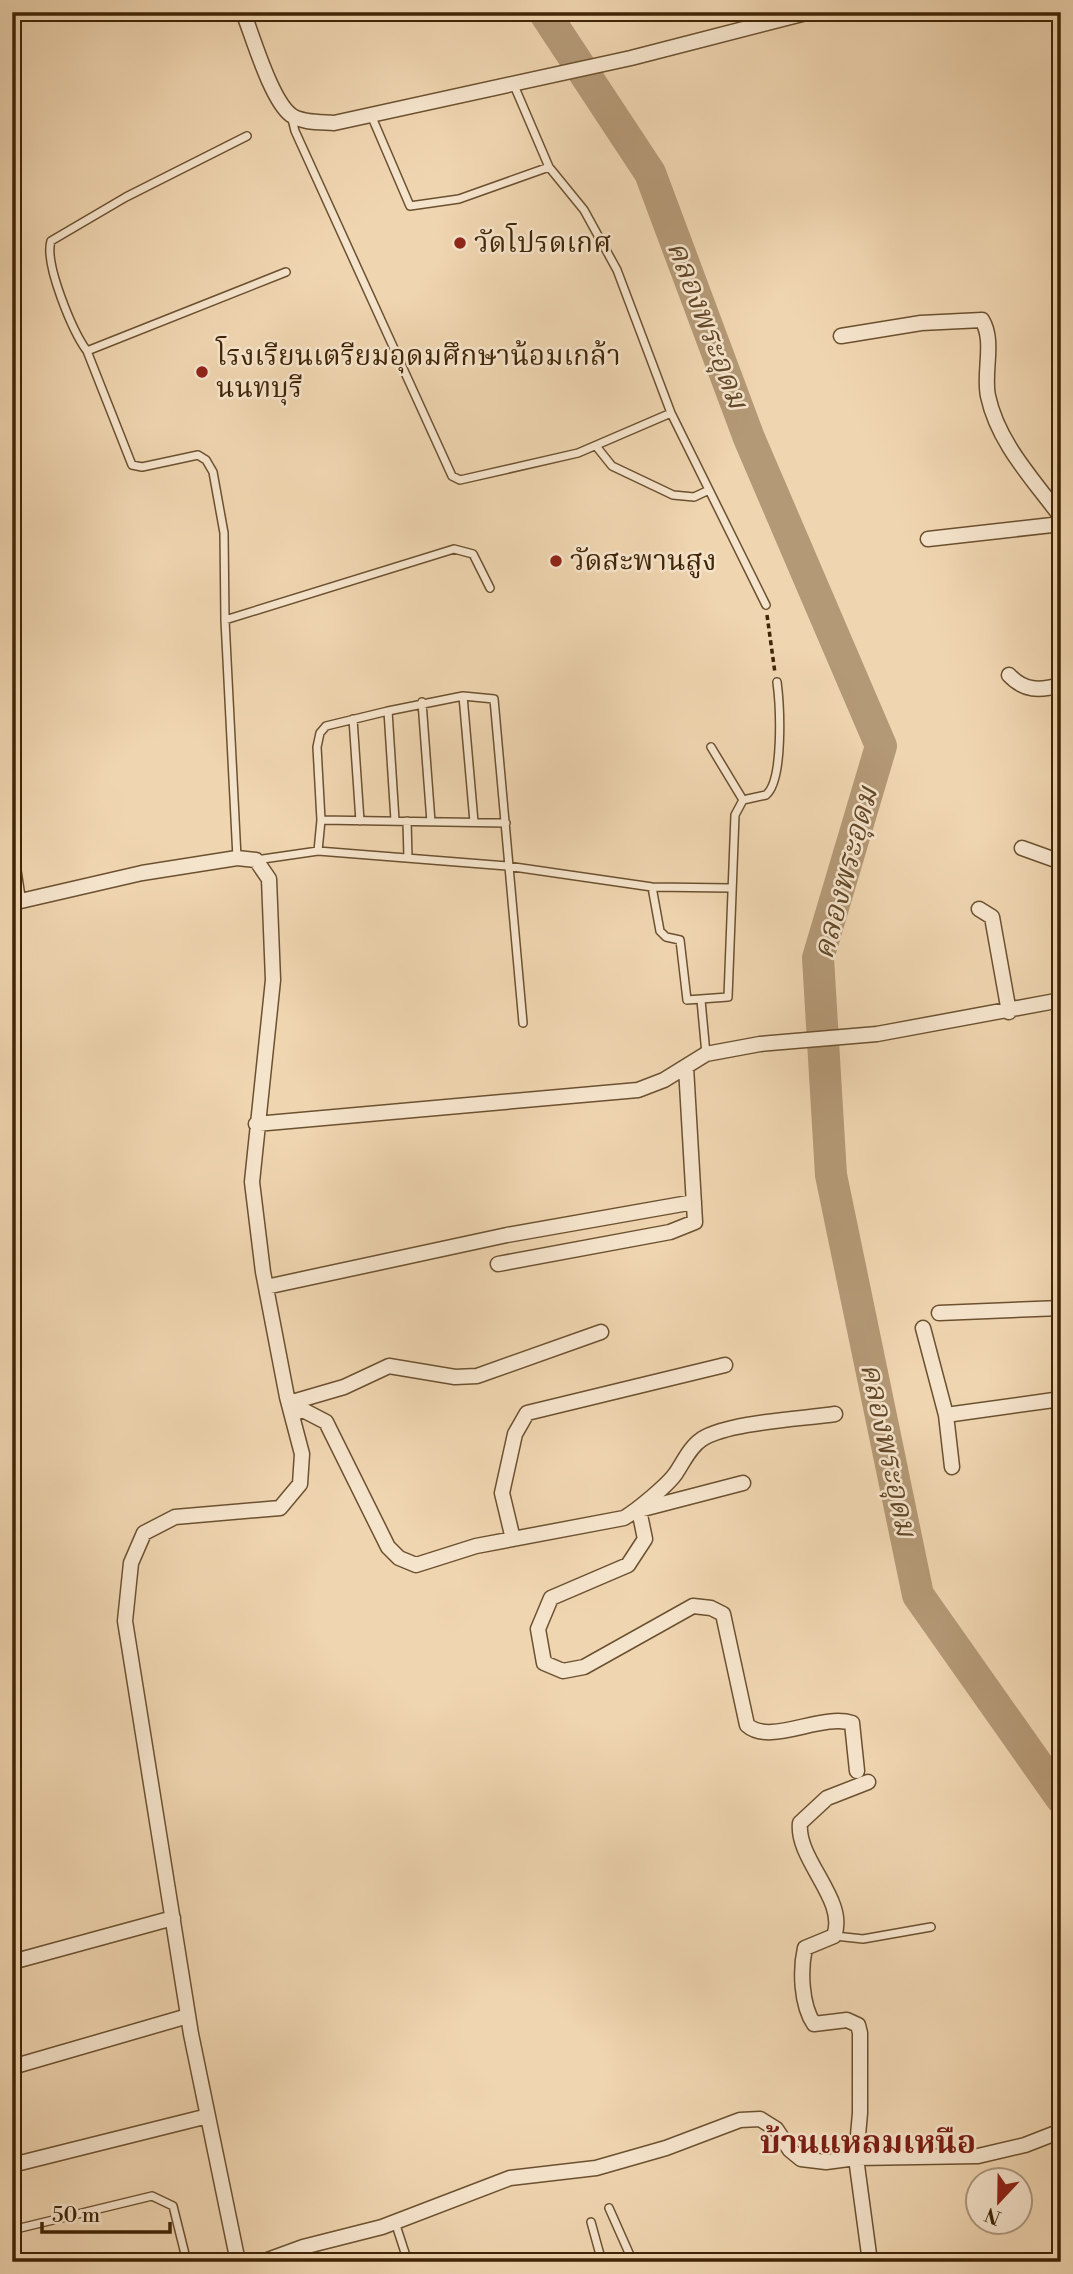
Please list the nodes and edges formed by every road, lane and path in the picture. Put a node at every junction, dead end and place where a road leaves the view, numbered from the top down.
1 (243, 12) edge
2 (810, 12) edge
3 (513, 83) junction
4 (291, 115) junction
5 (371, 115) junction
6 (247, 136) dead end
7 (549, 167) junction
8 (286, 272) dead end
9 (841, 336) dead end
10 (87, 351) junction
11 (671, 413) junction
12 (596, 446) junction
13 (709, 491) junction
14 (1061, 517) edge
15 (1061, 524) edge
16 (928, 539) dead end
17 (490, 588) dead end
18 (766, 605) joint
19 (12, 609) edge
20 (225, 620) junction
21 (12, 623) edge
22 (1009, 675) dead end
23 (777, 682) joint
24 (1061, 685) edge
25 (463, 696) junction
26 (422, 702) junction
27 (388, 710) junction
28 (352, 719) junction
29 (711, 747) dead end
30 (743, 800) junction
31 (321, 820) junction
32 (395, 820) junction
33 (360, 821) junction
34 (407, 821) junction
35 (431, 822) junction
36 (474, 822) junction
37 (506, 823) junction
38 (1021, 848) dead end
39 (318, 851) junction
40 (237, 858) junction
41 (408, 858) junction
42 (256, 860) junction
43 (12, 861) edge
44 (1061, 862) edge
45 (507, 866) junction
46 (652, 887) junction
47 (730, 888) junction
48 (15, 902) edge
49 (979, 909) dead end
50 (701, 1000) junction
51 (1057, 1001) edge
52 (1009, 1012) junction
53 (1061, 1016) edge
54 (523, 1023) dead end
55 (706, 1054) junction
56 (685, 1067) junction
57 (256, 1124) junction
58 (694, 1202) junction
59 (498, 1264) dead end
60 (266, 1287) junction
61 (1061, 1308) edge
62 (939, 1313) dead end
63 (923, 1328) dead end
64 (601, 1332) dead end
65 (725, 1366) dead end
66 (1061, 1399) edge
67 (290, 1409) junction
68 (835, 1414) dead end
69 (946, 1415) junction
70 (952, 1467) dead end
71 (743, 1483) dead end
72 (639, 1510) junction
73 (513, 1539) junction
74 (857, 1771) dead end
75 (868, 1782) dead end
76 (173, 1918) junction
77 (931, 1927) dead end
78 (834, 1936) junction
79 (12, 1962) edge
80 (188, 2016) junction
81 (12, 2067) edge
82 (208, 2116) junction
83 (1061, 2131) edge
84 (856, 2158) junction
85 (12, 2165) edge
86 (609, 2207) dead end
87 (395, 2222) junction
88 (591, 2222) dead end
89 (12, 2230) edge
90 (187, 2262) edge
91 (237, 2262) edge
92 (262, 2262) edge
93 (408, 2262) edge
94 (602, 2262) edge
95 (633, 2262) edge
96 (870, 2262) edge

1 - 4 street
2 - 3 street
3 - 5 street
3 - 7 lane
4 - 5 street
4 - 12 lane
5 - 7 lane
6 - 10 lane
7 - 11 lane
8 - 10 lane
9 - 14 street
10 - 20 lane
11 - 12 lane
11 - 13 lane
12 - 13 lane
13 - 18 lane
15 - 16 street
17 - 20 lane
18 - 23 path
19 - 21 street
20 - 40 lane
22 - 24 street
23 - 30 lane
25 - 26 lane
25 - 36 lane
25 - 37 lane
26 - 27 lane
26 - 35 lane
27 - 28 lane
27 - 32 lane
28 - 31 lane
28 - 33 lane
29 - 30 lane
30 - 47 lane
31 - 33 lane
31 - 39 lane
32 - 33 lane
32 - 34 lane
34 - 35 lane
34 - 41 lane
35 - 36 lane
36 - 37 lane
37 - 45 lane
38 - 44 street
39 - 41 lane
39 - 42 lane
40 - 42 street
40 - 48 street
41 - 45 lane
42 - 57 street
43 - 48 street
45 - 46 lane
45 - 54 lane
46 - 47 lane
46 - 50 lane
47 - 50 lane
49 - 52 street
50 - 55 lane
51 - 52 street
51 - 53 lane
52 - 55 street
55 - 56 street
56 - 57 street
56 - 58 street
57 - 60 street
58 - 59 street
58 - 60 street
60 - 67 street
61 - 62 street
63 - 69 street
64 - 67 street
65 - 73 street
66 - 69 street
67 - 73 street
67 - 76 street
68 - 72 street
69 - 70 street
71 - 72 street
72 - 73 street
72 - 74 street
75 - 78 street
76 - 79 street
76 - 80 street
77 - 78 lane
78 - 84 street
80 - 81 street
80 - 82 street
82 - 85 street
82 - 91 street
83 - 84 street
84 - 87 street
84 - 96 street
86 - 95 lane
87 - 92 street
87 - 93 lane
88 - 94 lane
89 - 90 lane

